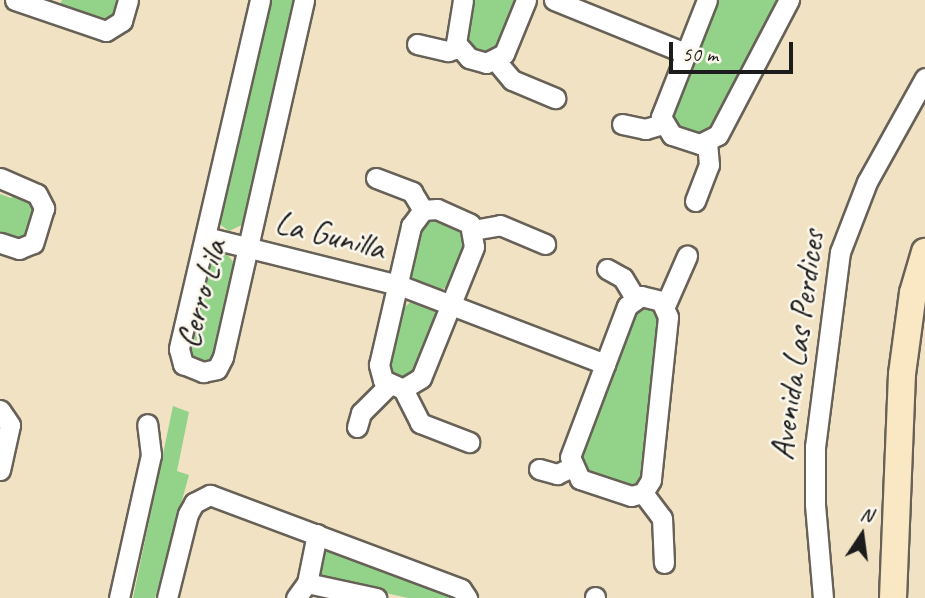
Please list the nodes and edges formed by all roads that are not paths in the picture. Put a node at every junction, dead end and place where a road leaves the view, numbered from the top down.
1 (15, 0) edge
2 (128, 0) edge
3 (260, 0) edge
4 (304, 0) edge
5 (463, 0) edge
6 (526, 0) edge
7 (554, 0) edge
8 (707, 0) edge
9 (789, 0) edge
10 (417, 44) dead end
11 (458, 48) junction
12 (685, 53) junction
13 (496, 61) junction
14 (925, 78) edge
15 (555, 98) dead end
16 (622, 124) dead end
17 (663, 124) junction
18 (707, 143) junction
19 (0, 178) edge
20 (376, 178) dead end
21 (695, 201) dead end
22 (423, 211) junction
23 (473, 230) junction
24 (206, 237) junction
25 (0, 243) edge
26 (545, 244) dead end
27 (248, 248) junction
28 (925, 252) edge
29 (687, 256) dead end
30 (607, 270) dead end
31 (399, 285) junction
32 (635, 298) junction
33 (450, 303) junction
34 (664, 306) junction
35 (605, 364) junction
36 (396, 387) junction
37 (0, 410) edge
38 (148, 424) dead end
39 (357, 427) dead end
40 (469, 442) dead end
41 (572, 467) junction
42 (539, 469) dead end
43 (0, 470) edge
44 (643, 493) junction
45 (317, 534) junction
46 (664, 563) dead end
47 (302, 590) edge
48 (119, 598) edge
49 (167, 598) edge
50 (376, 598) edge
51 (467, 598) edge
52 (823, 598) edge
53 (892, 598) edge

1 - 2 street
3 - 24 street, Cerro Lila
4 - 27 street, Cerro Lila
5 - 11 street
6 - 13 street
7 - 12 street
8 - 12 street
9 - 18 street
10 - 11 street
11 - 13 street
12 - 17 street
13 - 15 street
14 - 52 street, Avenida Las Perdices
16 - 17 street
17 - 18 street
18 - 21 street
19 - 25 street
20 - 22 street, La Gunilla
22 - 23 street, La Gunilla
22 - 31 street, La Gunilla
23 - 26 street
23 - 33 street
24 - 27 street, La Gunilla
24 - 27 street, Cerro Lila
27 - 31 street, La Gunilla
28 - 53 street
29 - 34 street
30 - 32 street
31 - 33 street, La Gunilla
31 - 36 street, La Gunilla
32 - 34 street
32 - 35 street
33 - 35 street, La Gunilla
33 - 36 street
34 - 44 street
35 - 41 street
36 - 39 street
36 - 40 street, La Gunilla
37 - 43 street
38 - 48 street
41 - 42 street
41 - 44 street
44 - 46 street
45 - 47 street
45 - 49 street
45 - 51 street
47 - 50 street

